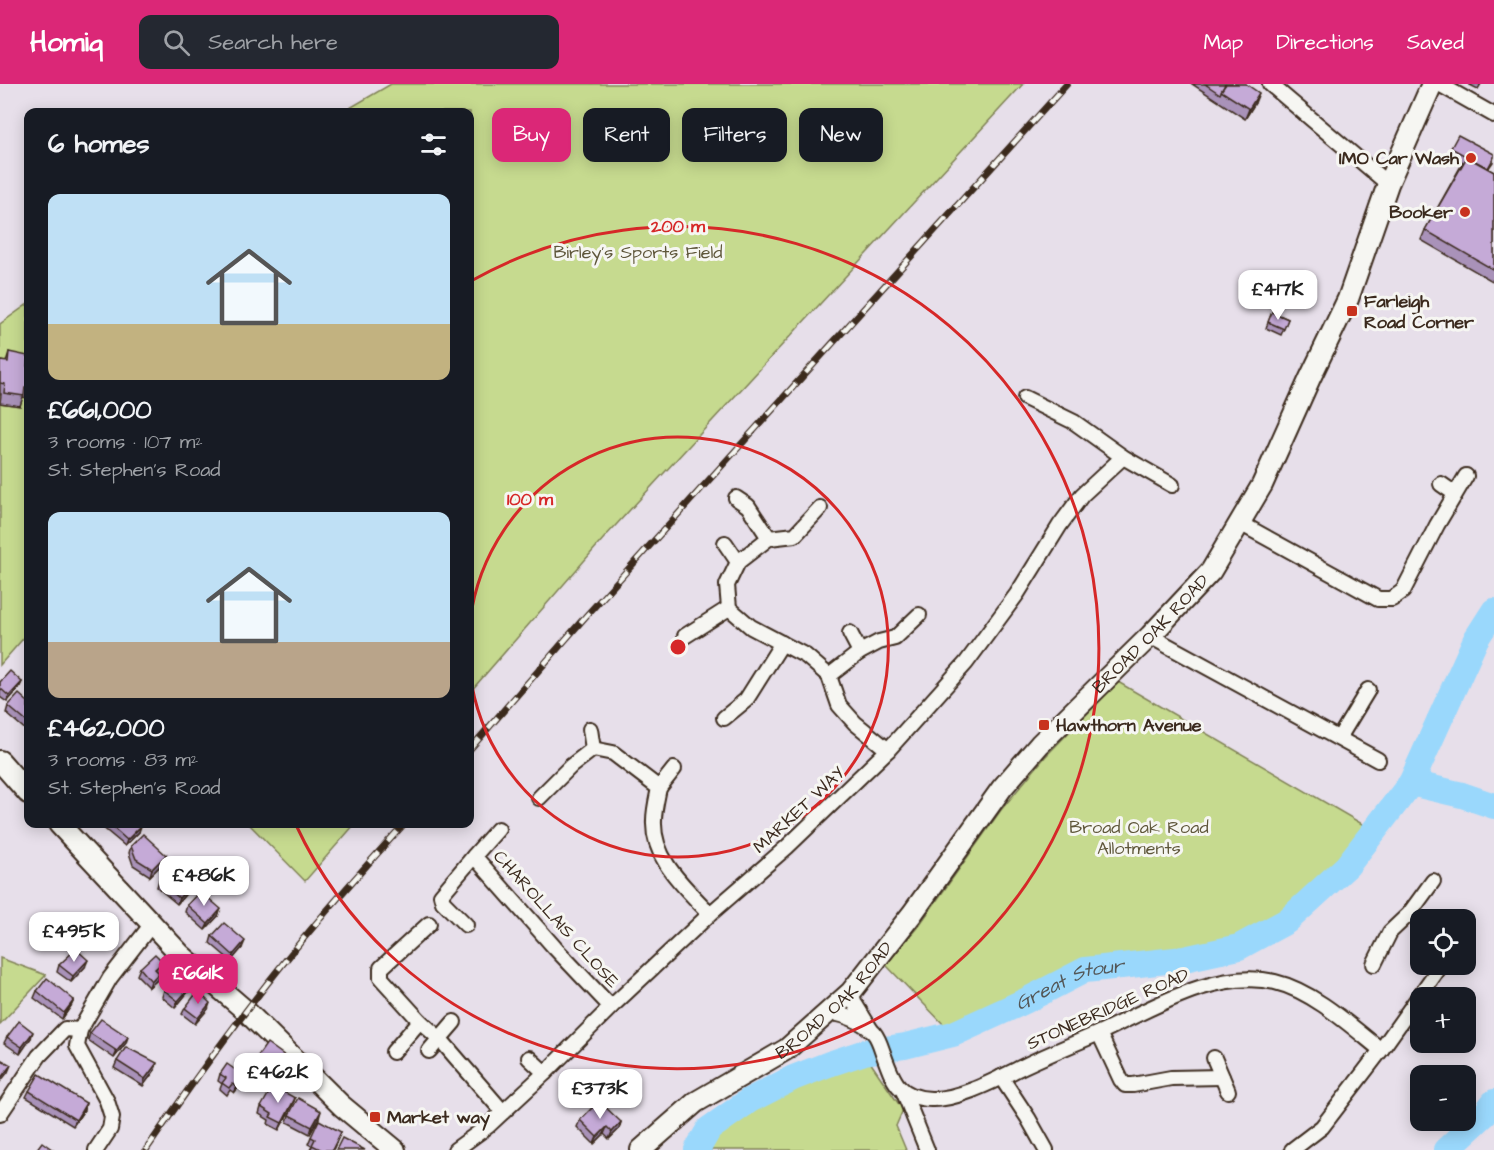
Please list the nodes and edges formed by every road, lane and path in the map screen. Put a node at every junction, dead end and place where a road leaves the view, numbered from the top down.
1 (1270, 84) edge
2 (1432, 84) edge
3 (1439, 84) edge
4 (1494, 115) edge
5 (1388, 184) junction
6 (1024, 398) dead end
7 (1123, 457) junction
8 (1466, 476) dead end
9 (1441, 484) dead end
10 (1172, 485) dead end
11 (1454, 493) junction
12 (736, 498) dead end
13 (820, 508) dead end
14 (1240, 523) junction
15 (769, 538) junction
16 (725, 543) dead end
17 (738, 562) junction
18 (729, 608) junction
19 (919, 615) dead end
20 (850, 633) dead end
21 (685, 636) dead end
22 (1150, 636) junction
23 (782, 643) junction
24 (860, 652) junction
25 (828, 676) junction
26 (1368, 690) dead end
27 (724, 718) dead end
28 (590, 729) dead end
29 (1339, 738) junction
30 (593, 748) junction
31 (888, 750) junction
32 (1378, 760) dead end
33 (0, 761) edge
34 (674, 769) dead end
35 (24, 788) edge
36 (659, 788) junction
37 (539, 798) dead end
38 (63, 828) edge
39 (498, 829) dead end
40 (474, 856) junction
41 (1433, 881) dead end
42 (1419, 909) edge
43 (710, 914) junction
44 (1410, 920) edge
45 (429, 924) dead end
46 (151, 925) junction
47 (466, 925) dead end
48 (1374, 964) dead end
49 (1434, 975) edge
50 (850, 992) junction
51 (611, 1007) junction
52 (829, 1012) junction
53 (420, 1021) junction
54 (454, 1022) dead end
55 (80, 1030) junction
56 (873, 1032) junction
57 (1099, 1033) junction
58 (440, 1039) junction
59 (1382, 1050) junction
60 (429, 1051) dead end
61 (393, 1052) dead end
62 (529, 1058) dead end
63 (1215, 1058) dead end
64 (545, 1073) junction
65 (1000, 1077) junction
66 (1222, 1077) junction
67 (1228, 1091) dead end
68 (904, 1093) junction
69 (503, 1112) junction
70 (0, 1114) edge
71 (96, 1150) edge
72 (395, 1150) edge
73 (455, 1150) edge
74 (641, 1150) edge
75 (927, 1150) edge
76 (1046, 1150) edge
77 (1292, 1150) edge

1 - 5 street
2 - 5 street, BROAD OAK ROAD
3 - 4 street
5 - 14 street, BROAD OAK ROAD
6 - 7 street
7 - 10 street
7 - 31 street, MARKET WAY
8 - 11 street
9 - 11 street
11 - 14 street
12 - 15 street
13 - 15 street
14 - 22 street, BROAD OAK ROAD
15 - 17 street
16 - 17 street
17 - 18 street
18 - 21 street
18 - 23 street
19 - 24 street
20 - 24 street
22 - 29 street
22 - 50 street, BROAD OAK ROAD
23 - 25 street
23 - 27 street
24 - 25 street
25 - 31 street
26 - 29 street
28 - 30 street
29 - 32 street
30 - 36 street
30 - 37 street
31 - 43 street, MARKET WAY
33 - 35 street
34 - 36 street
36 - 43 street
38 - 46 street
39 - 40 street, CHAROLLAIS CLOSE
40 - 47 street, CHAROLLAIS CLOSE
40 - 51 street, CHAROLLAIS CLOSE
41 - 42 street
43 - 51 street, MARKET WAY
44 - 48 street
45 - 53 street
46 - 55 street
46 - 72 street
49 - 59 street
50 - 52 street, BROAD OAK ROAD
50 - 56 street
51 - 64 street, MARKET WAY
52 - 56 street
52 - 74 street, BROAD OAK ROAD
53 - 58 street
53 - 61 street
54 - 58 street
55 - 70 street
55 - 71 street
56 - 68 street
57 - 59 street, STONEBRIDGE ROAD
57 - 65 street, STONEBRIDGE ROAD
57 - 66 street
58 - 60 street
58 - 69 street
59 - 77 street
62 - 64 street
63 - 66 street
64 - 69 street, MARKET WAY
65 - 68 street, STONEBRIDGE ROAD
65 - 76 street
66 - 67 street
68 - 75 street
69 - 73 street, MARKET WAY

